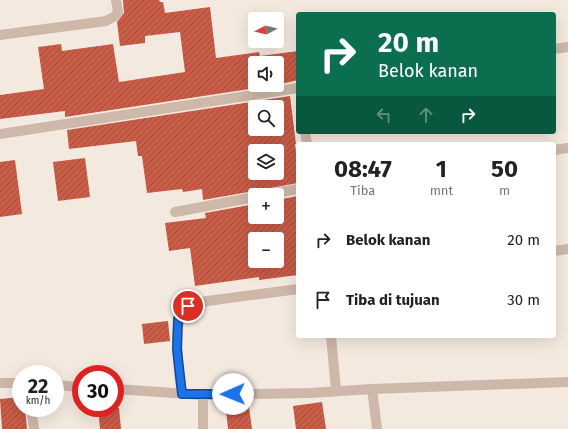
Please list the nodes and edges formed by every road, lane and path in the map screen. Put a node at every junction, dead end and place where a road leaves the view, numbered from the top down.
1 (116, 0) edge
2 (0, 35) edge
3 (568, 47) edge
4 (556, 49) edge
5 (296, 88) edge
6 (0, 134) edge
7 (568, 148) edge
8 (556, 150) edge
9 (296, 189) edge
10 (284, 192) edge
11 (248, 198) edge
12 (175, 212) dead end
13 (568, 249) edge
14 (556, 251) edge
15 (296, 289) edge
16 (331, 338) edge
17 (568, 382) edge
18 (0, 383) edge
19 (12, 383) edge
20 (372, 388) junction
21 (124, 390) edge
22 (336, 390) junction
23 (182, 394) junction
24 (202, 395) junction
25 (32, 417) edge
26 (34, 429) edge
27 (203, 429) edge
28 (377, 429) edge

1 - 2 street
3 - 4 street
5 - 6 street
7 - 8 street
9 - 10 street
11 - 12 street
13 - 14 street
15 - 23 street
16 - 22 street
17 - 20 street
18 - 19 street
20 - 22 street
20 - 28 street
21 - 23 street
22 - 24 street
23 - 24 street
24 - 27 street
25 - 26 street

